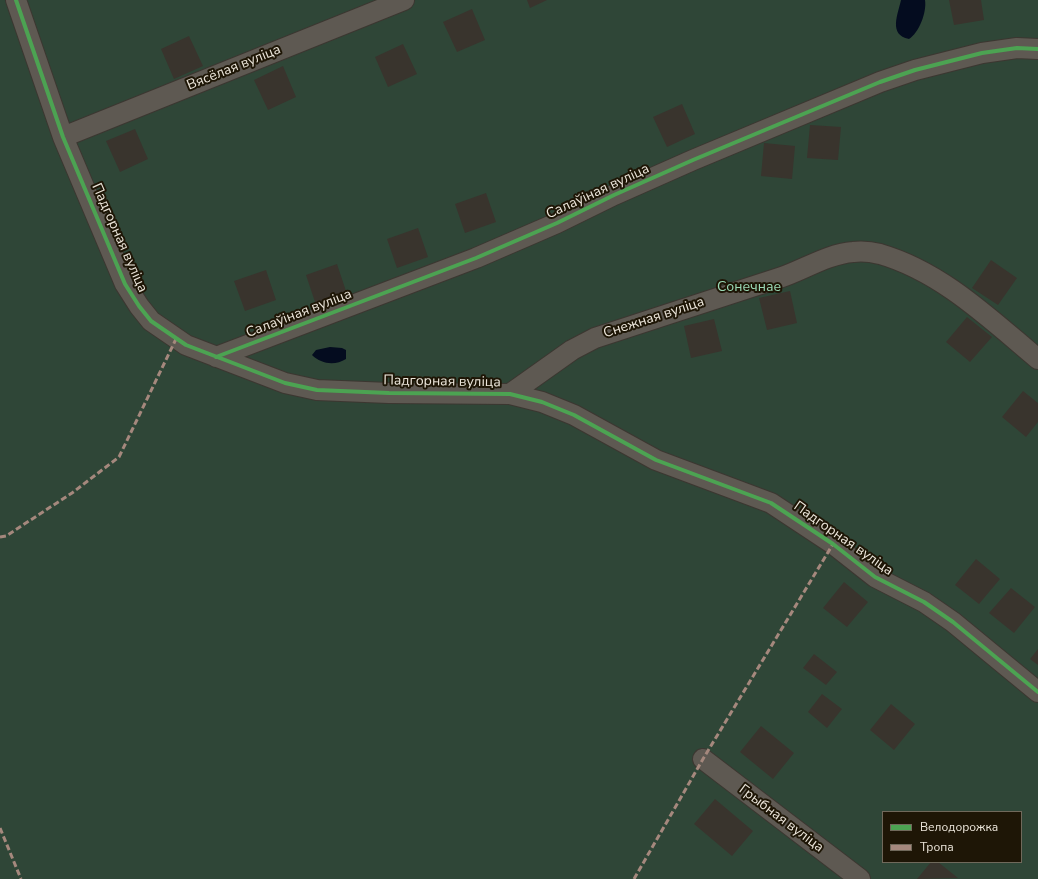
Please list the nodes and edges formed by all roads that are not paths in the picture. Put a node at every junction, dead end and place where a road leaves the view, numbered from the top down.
1 (16, 0) edge
2 (404, 0) edge
3 (1038, 49) edge
4 (63, 137) junction
5 (216, 357) junction
6 (1038, 359) edge
7 (510, 394) junction
8 (1038, 692) edge
9 (703, 759) dead end
10 (860, 879) edge

1 - 4 street, Падгорная вуліца
2 - 4 street, Вясёлая вуліца
3 - 5 street, Салаўіная вуліца
4 - 5 street, Падгорная вуліца
5 - 7 street, Падгорная вуліца
6 - 7 street, Снежная вуліца
7 - 8 street, Падгорная вуліца
9 - 10 street, Грыбная вуліца

